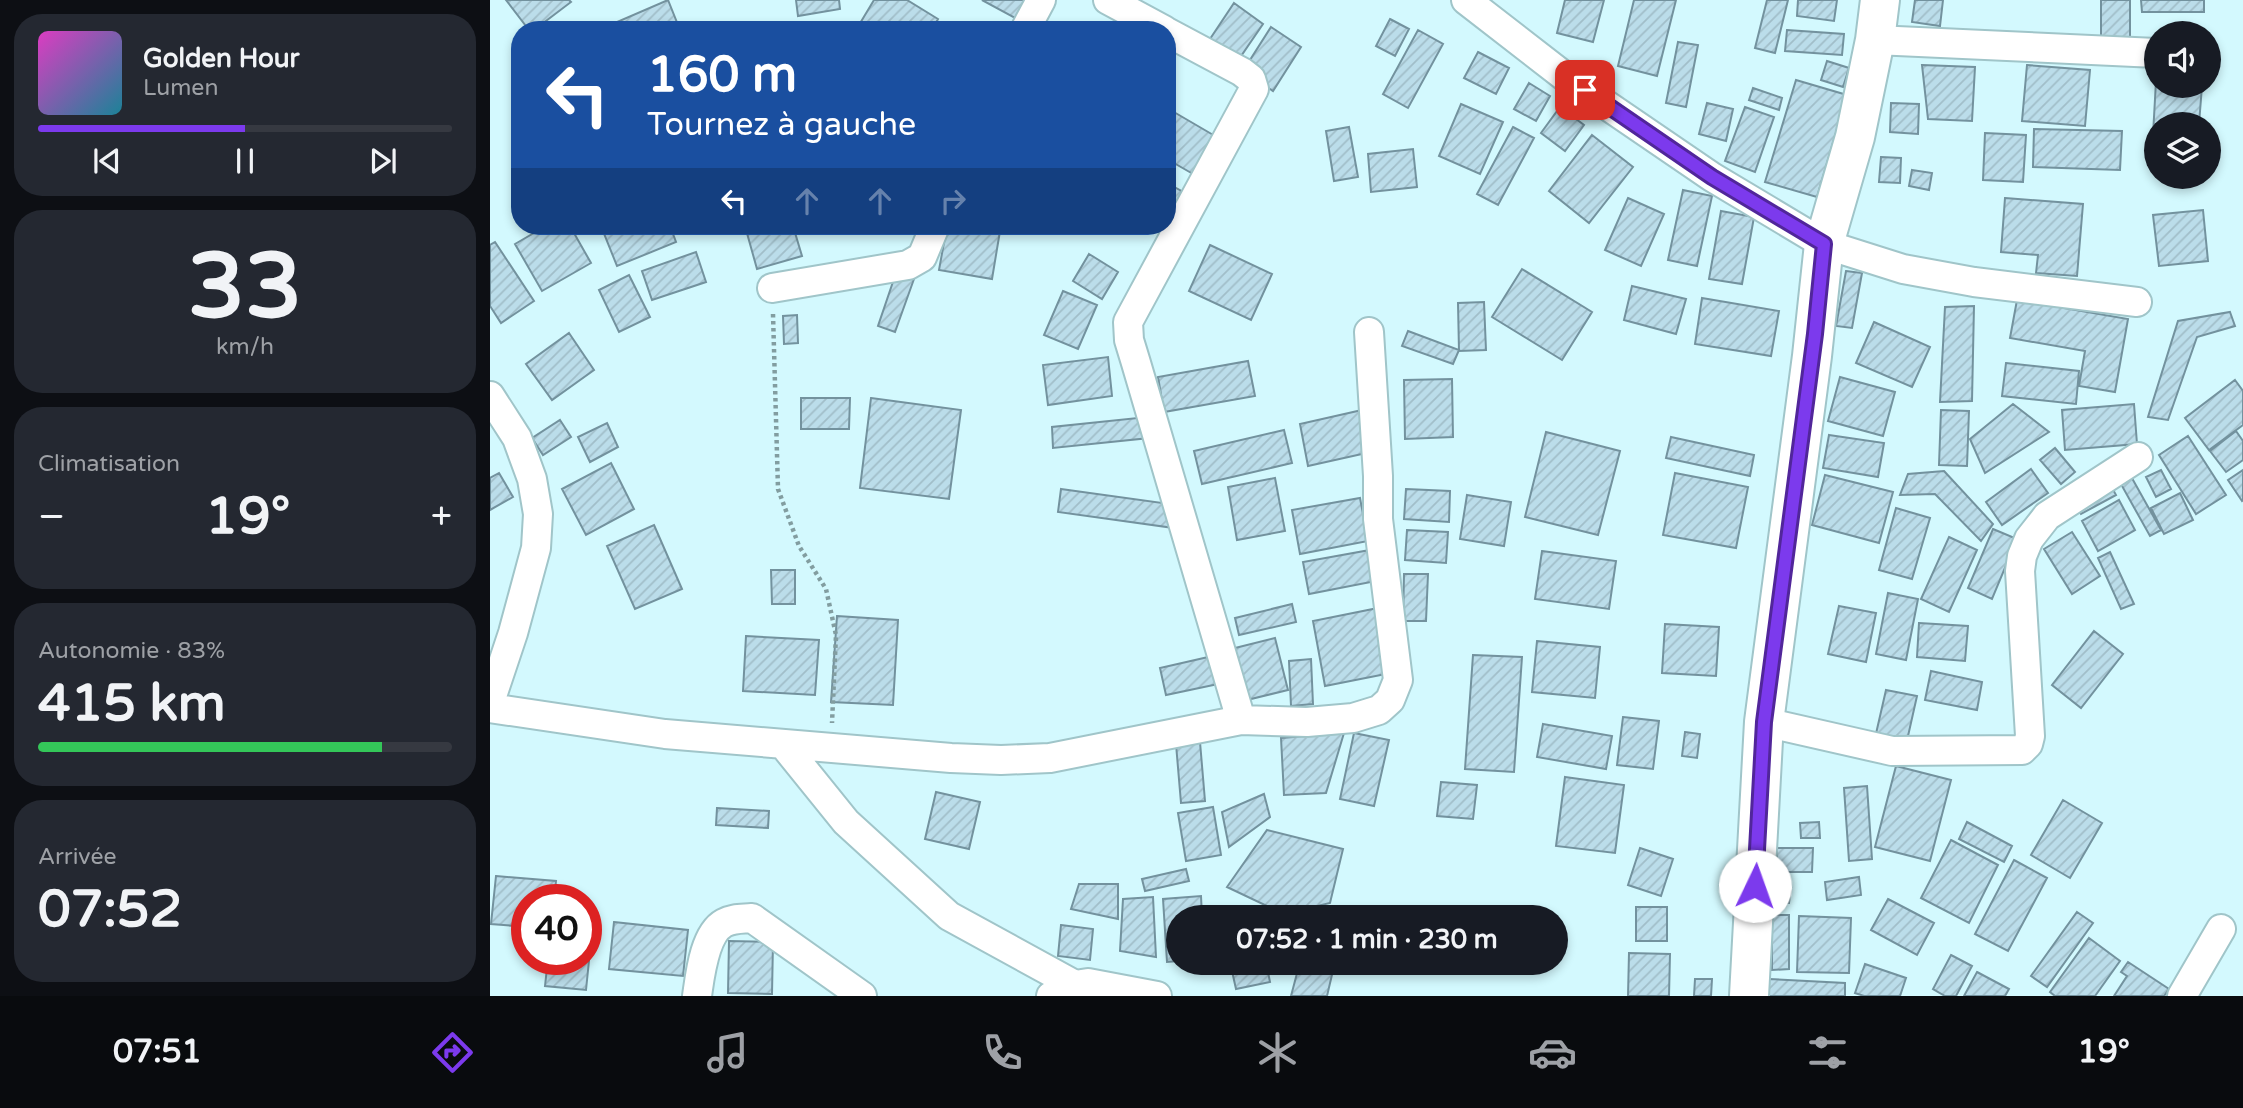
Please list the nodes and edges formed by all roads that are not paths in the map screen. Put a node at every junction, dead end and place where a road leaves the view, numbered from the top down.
1 (1041, 0) edge
2 (1108, 0) edge
3 (1466, 0) edge
4 (1880, 0) edge
5 (1030, 21) edge
6 (1147, 21) edge
7 (1176, 36) edge
8 (1875, 40) junction
9 (2144, 52) edge
10 (1176, 233) edge
11 (931, 235) edge
12 (1175, 235) edge
13 (1824, 244) junction
14 (772, 288) road end
15 (2137, 302) dead end
16 (1369, 331) dead end
17 (490, 396) edge
18 (2138, 457) dead end
19 (490, 705) edge
20 (1241, 720) junction
21 (1764, 722) junction
22 (783, 744) junction
23 (2221, 929) dead end
24 (1063, 990) edge
25 (697, 996) edge
26 (862, 996) edge
27 (1157, 996) edge
28 (1749, 996) edge
29 (2182, 996) edge

1 - 5 street
2 - 6 street
3 - 13 street
4 - 8 street
7 - 10 street
8 - 9 street
8 - 13 street
11 - 14 street
12 - 20 street
13 - 15 street
13 - 21 street
16 - 20 street
17 - 19 street
18 - 21 street
19 - 22 street
20 - 22 street
21 - 28 street
22 - 24 street
23 - 29 street
24 - 27 street
25 - 26 street

